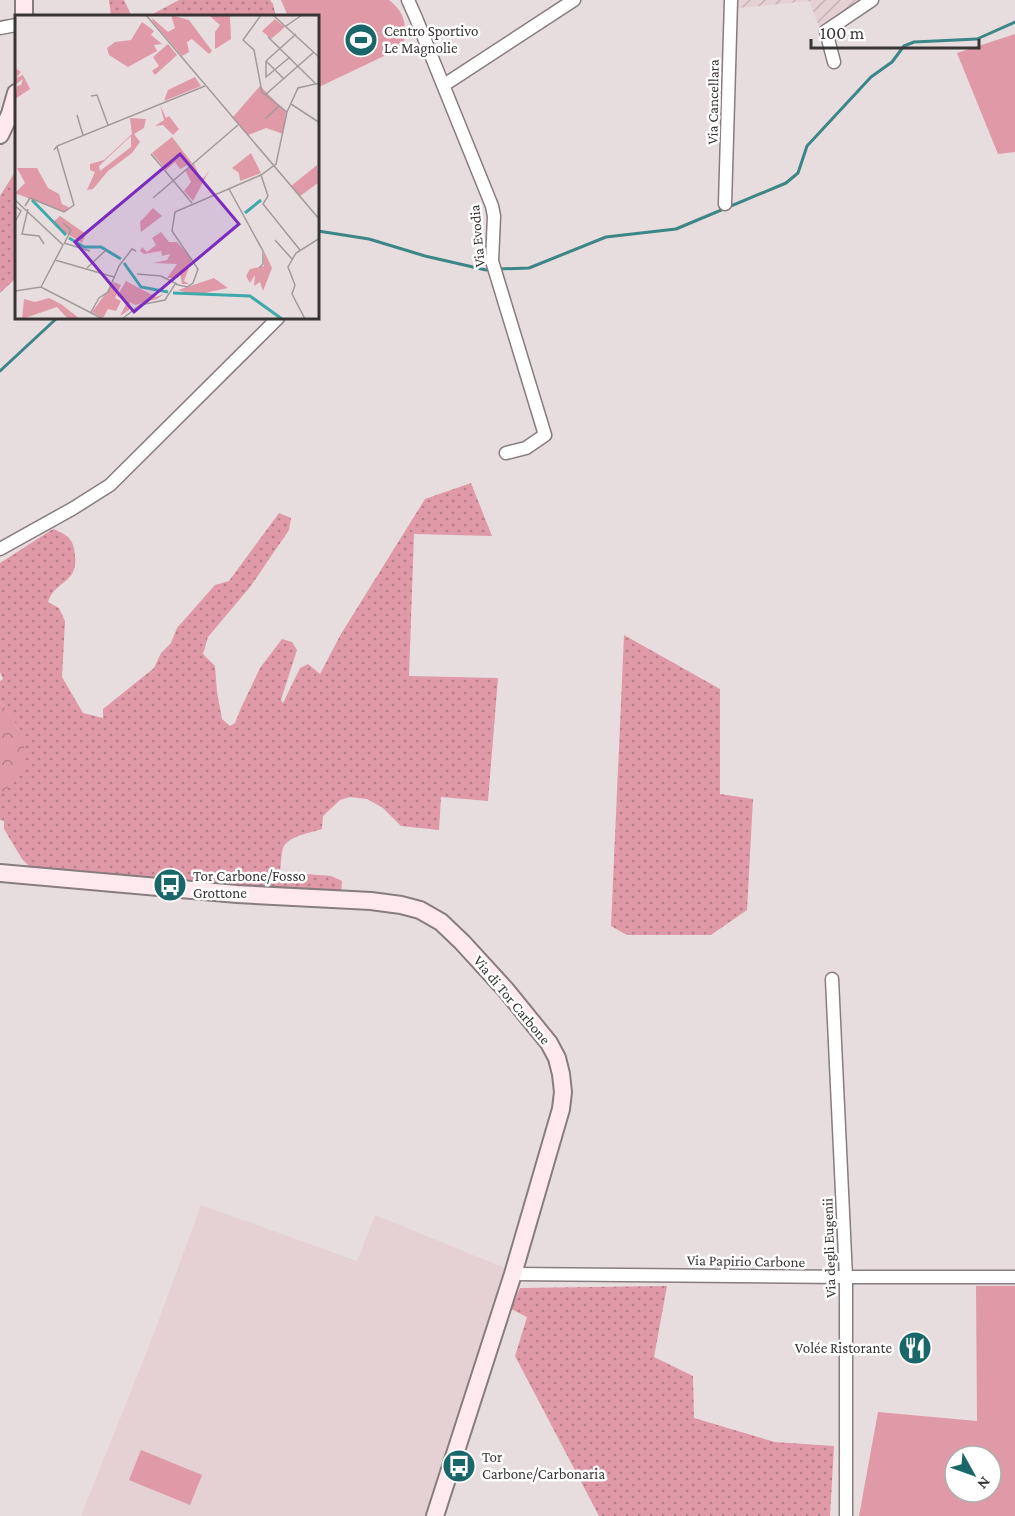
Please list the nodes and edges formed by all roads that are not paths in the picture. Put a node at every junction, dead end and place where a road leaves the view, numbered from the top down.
1 (408, 0) edge
2 (574, 0) edge
3 (731, 0) edge
4 (872, 0) edge
5 (15, 25) edge
6 (0, 28) edge
7 (834, 62) dead end
8 (444, 85) junction
9 (15, 96) edge
10 (0, 135) edge
11 (725, 204) dead end
12 (276, 320) edge
13 (506, 453) dead end
14 (0, 549) edge
15 (0, 873) edge
16 (832, 979) dead end
17 (513, 1274) junction
18 (846, 1277) junction
19 (1015, 1277) edge
20 (435, 1516) edge
21 (846, 1516) edge

1 - 8 street, Via Evodia
2 - 8 street
3 - 11 street, Via Cancellara
4 - 7 street
5 - 6 street
8 - 13 street, Via Evodia
9 - 10 main road
12 - 14 street
15 - 17 main road, Via di Tor Carbone
16 - 18 street, Via degli Eugenii
17 - 18 street, Via Papirio Carbone
17 - 20 main road, Via di Tor Carbone
18 - 19 street, Via Papirio Carbone
18 - 21 street, Via degli Eugenii

